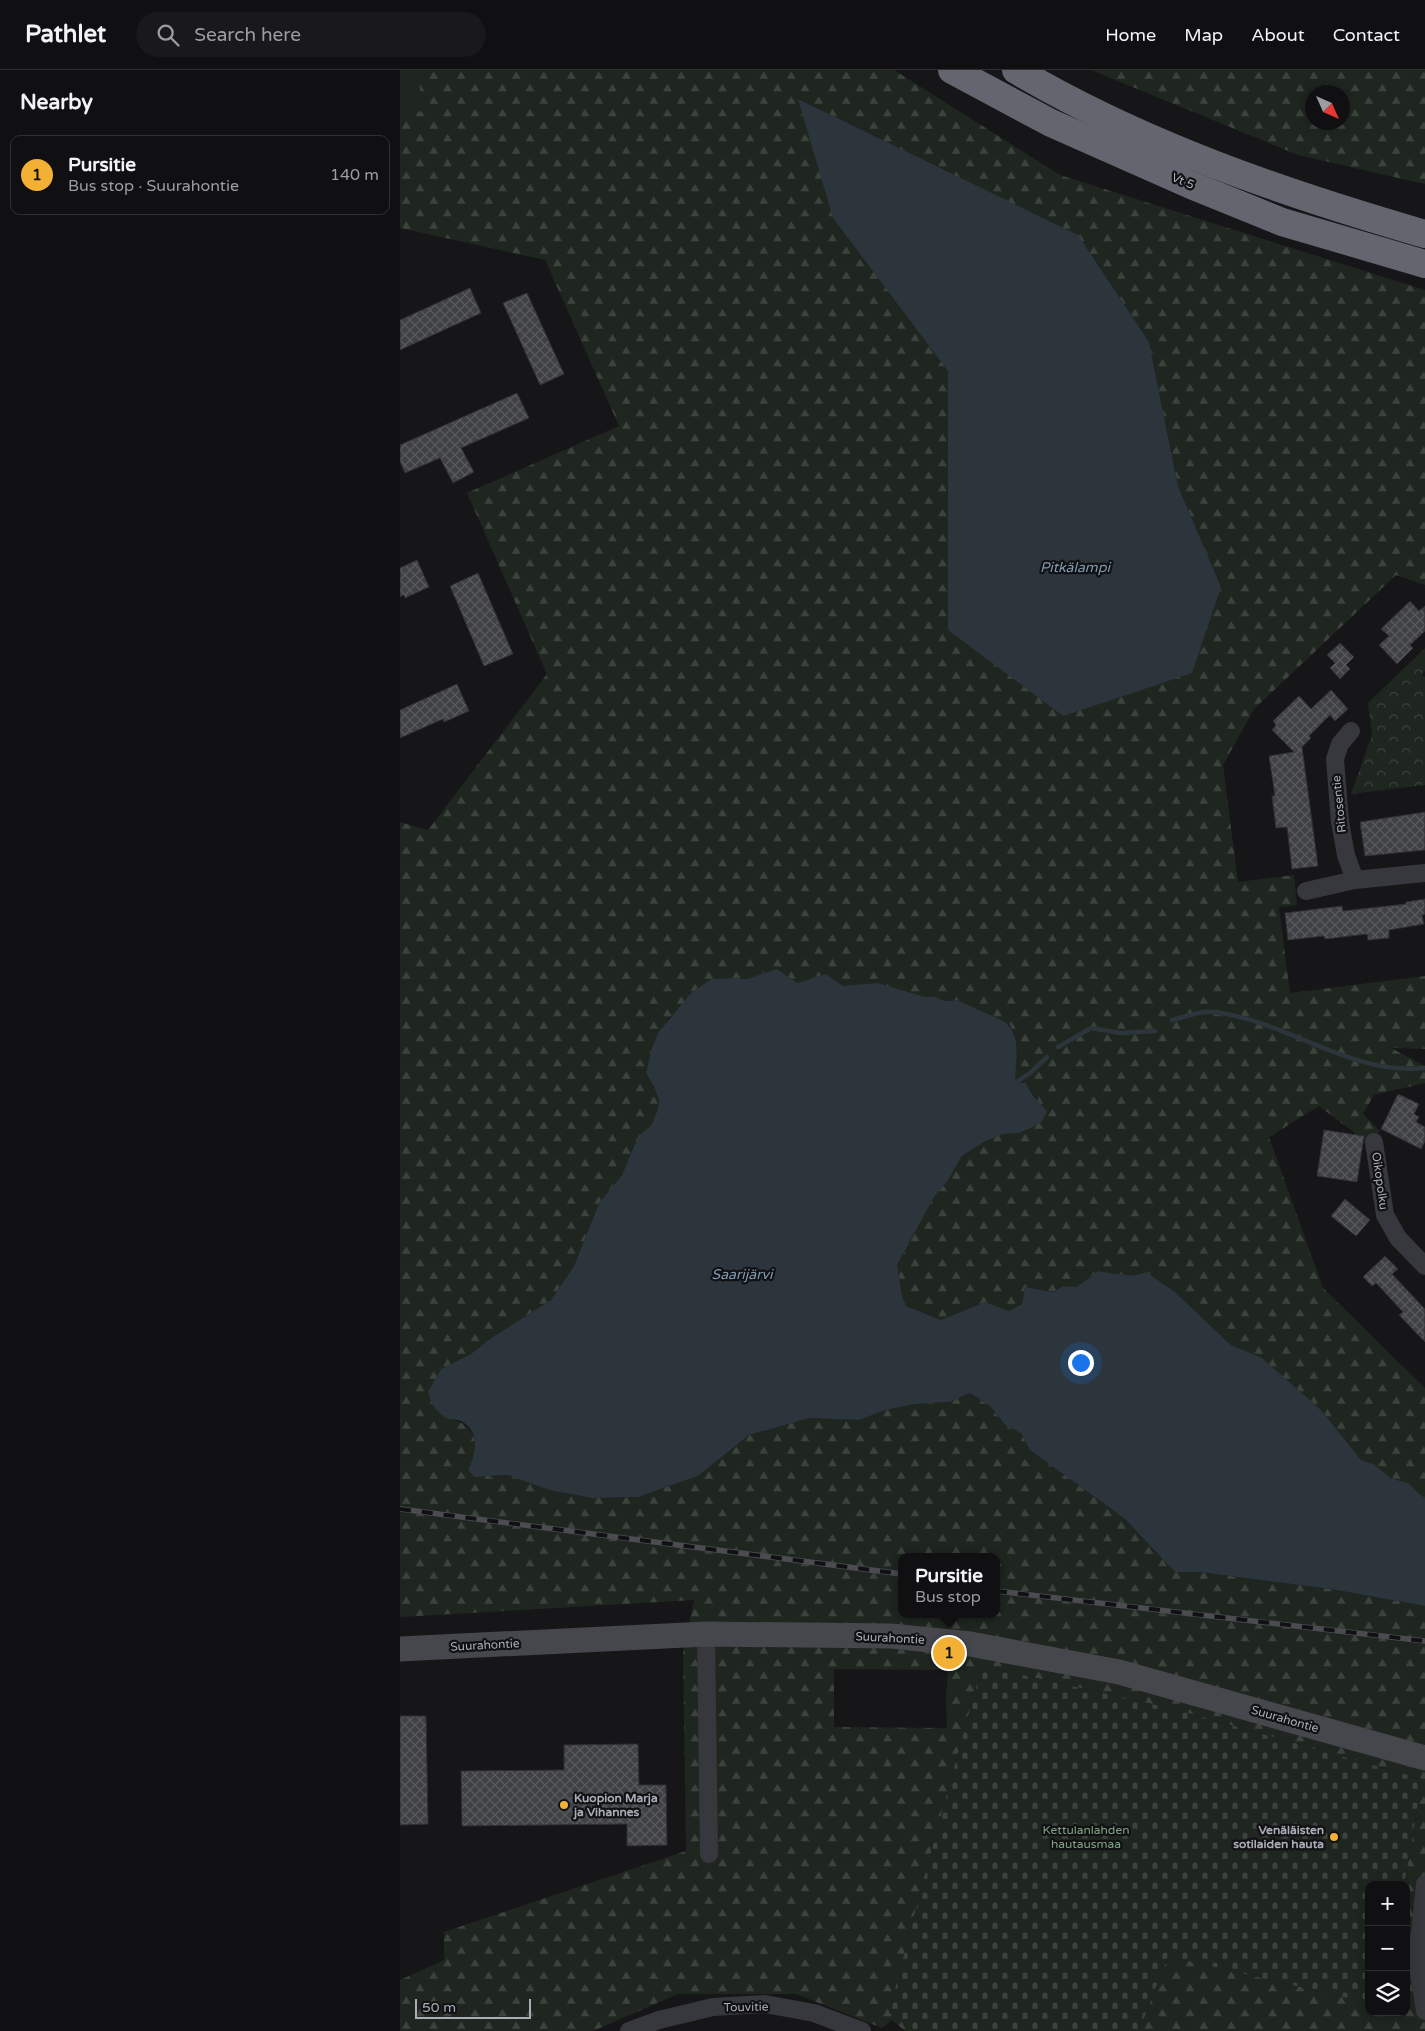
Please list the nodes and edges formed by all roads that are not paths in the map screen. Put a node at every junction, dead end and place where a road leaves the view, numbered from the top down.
1 (952, 70) edge
2 (1016, 70) edge
3 (1425, 234) edge
4 (1425, 264) edge
5 (1351, 731) dead end
6 (1425, 873) edge
7 (1355, 880) junction
8 (1306, 891) dead end
9 (1374, 1142) dead end
10 (1425, 1266) edge
11 (706, 1634) junction
12 (400, 1649) edge
13 (1425, 1758) edge
14 (709, 1854) dead end
15 (1425, 1884) edge
16 (1425, 2011) edge
17 (629, 2031) edge
18 (862, 2031) edge

1 - 4 highway, Vt 5
2 - 3 highway, Vt 5
5 - 7 street, Ritosentie
6 - 7 street
7 - 8 street
9 - 10 street, Oikopolku
11 - 12 street, Suurahontie
11 - 13 street, Suurahontie
11 - 14 street
15 - 16 street
17 - 18 street, Touvitie

